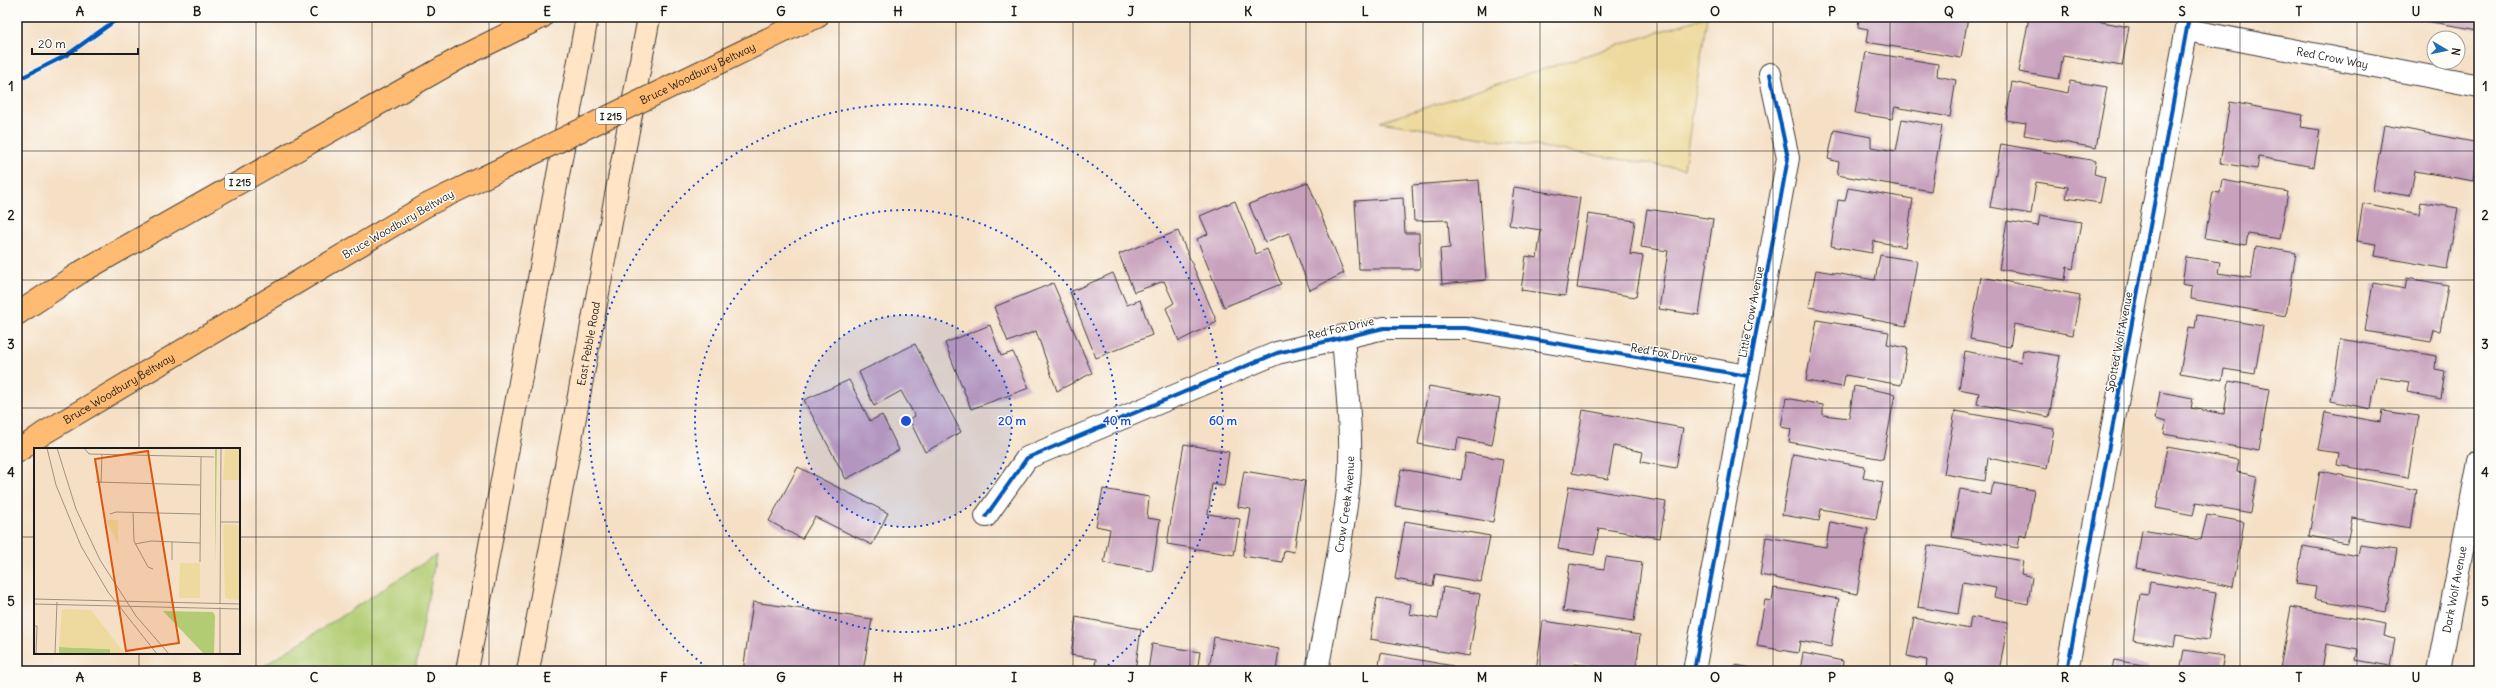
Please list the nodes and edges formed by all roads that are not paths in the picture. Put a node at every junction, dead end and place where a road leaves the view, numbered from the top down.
1 (542, 17) edge
2 (587, 17) edge
3 (649, 17) edge
4 (817, 17) edge
5 (2188, 24) edge
6 (1770, 74) dead end
7 (2479, 86) edge
8 (17, 314) edge
9 (1343, 336) junction
10 (1748, 376) junction
11 (17, 452) edge
12 (2479, 461) edge
13 (986, 516) dead end
14 (467, 671) edge
15 (528, 671) edge
16 (1316, 671) edge
17 (1694, 671) edge
18 (2067, 671) edge
19 (2439, 671) edge

1 - 8 highway, I 215
2 - 14 main road
3 - 15 main road, East Pebble Road
4 - 11 highway, Bruce Woodbury Beltway / I 215, bridge
5 - 7 street, Red Crow Way
5 - 18 street, Spotted Wolf Avenue
6 - 10 street, Little Crow Avenue
9 - 10 street, Red Fox Drive
9 - 13 street, Red Fox Drive
9 - 16 street, Crow Creek Avenue
10 - 17 street, Little Crow Avenue
12 - 19 street, Dark Wolf Avenue

